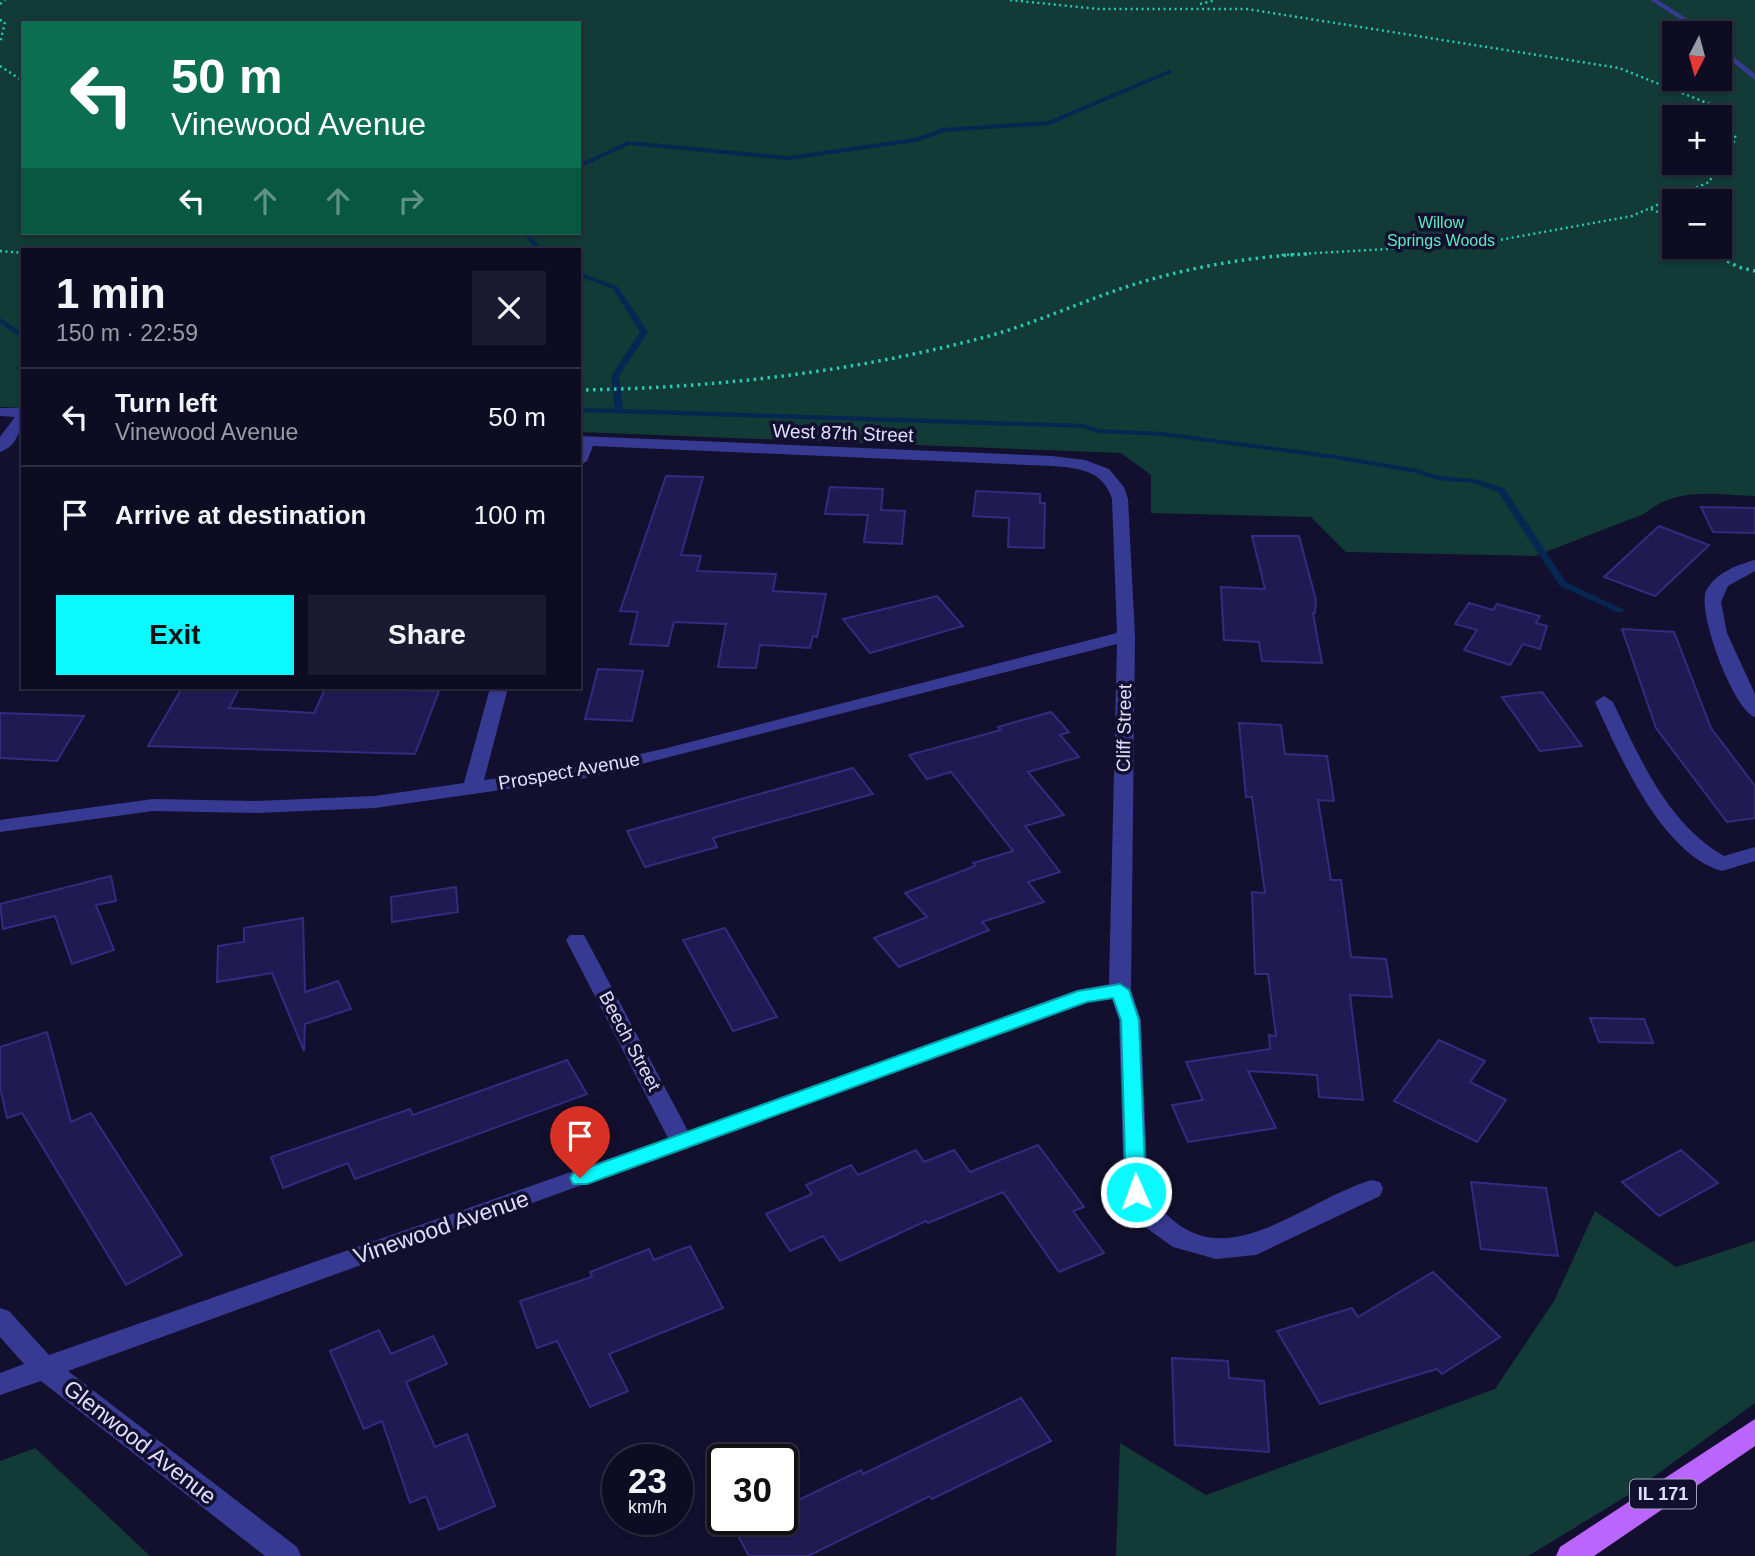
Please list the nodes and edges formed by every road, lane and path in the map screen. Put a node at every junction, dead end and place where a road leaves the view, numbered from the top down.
1 (5, 0) edge
2 (1010, 0) edge
3 (1216, 0) edge
4 (1653, 0) edge
5 (0, 4) edge
6 (1194, 6) junction
7 (0, 20) edge
8 (1687, 21) edge
9 (0, 43) edge
10 (1732, 59) edge
11 (0, 66) edge
12 (1755, 79) edge
13 (21, 80) edge
14 (1649, 209) junction
15 (1662, 214) edge
16 (0, 250) edge
17 (21, 253) edge
18 (1724, 259) edge
19 (1755, 271) edge
20 (581, 390) edge
21 (0, 412) edge
22 (21, 415) edge
23 (21, 418) edge
24 (583, 441) edge
25 (0, 447) edge
26 (1105, 471) joint
27 (1755, 565) edge
28 (1126, 637) junction
29 (499, 689) edge
30 (1604, 702) dead end
31 (1755, 711) edge
32 (473, 787) junction
33 (0, 826) edge
34 (1755, 853) edge
35 (576, 940) dead end
36 (1120, 990) junction
37 (682, 1142) junction
38 (1371, 1189) dead end
39 (0, 1319) edge
40 (43, 1367) junction
41 (0, 1384) edge
42 (1752, 1438) edge
43 (287, 1556) edge
44 (1570, 1556) edge

1 - 5 path
2 - 6 path
3 - 6 path
4 - 8 lane
6 - 14 path
7 - 9 path
10 - 12 lane
11 - 13 path
14 - 15 path
14 - 20 path
16 - 17 path
18 - 19 path
21 - 22 street
23 - 25 street
24 - 26 street, West 87th Street
26 - 28 street, Cliff Street
27 - 31 street
28 - 32 street, Prospect Avenue
28 - 36 street, Cliff Street
29 - 32 street
30 - 34 street
32 - 33 street, Prospect Avenue
35 - 37 street, Beech Street
36 - 37 street, Vinewood Avenue
36 - 38 street, Cliff Street
37 - 40 street, Vinewood Avenue
39 - 40 street, Glenwood Avenue
40 - 41 street, Vinewood Avenue
40 - 43 street, Glenwood Avenue
42 - 44 main road, IL 171

